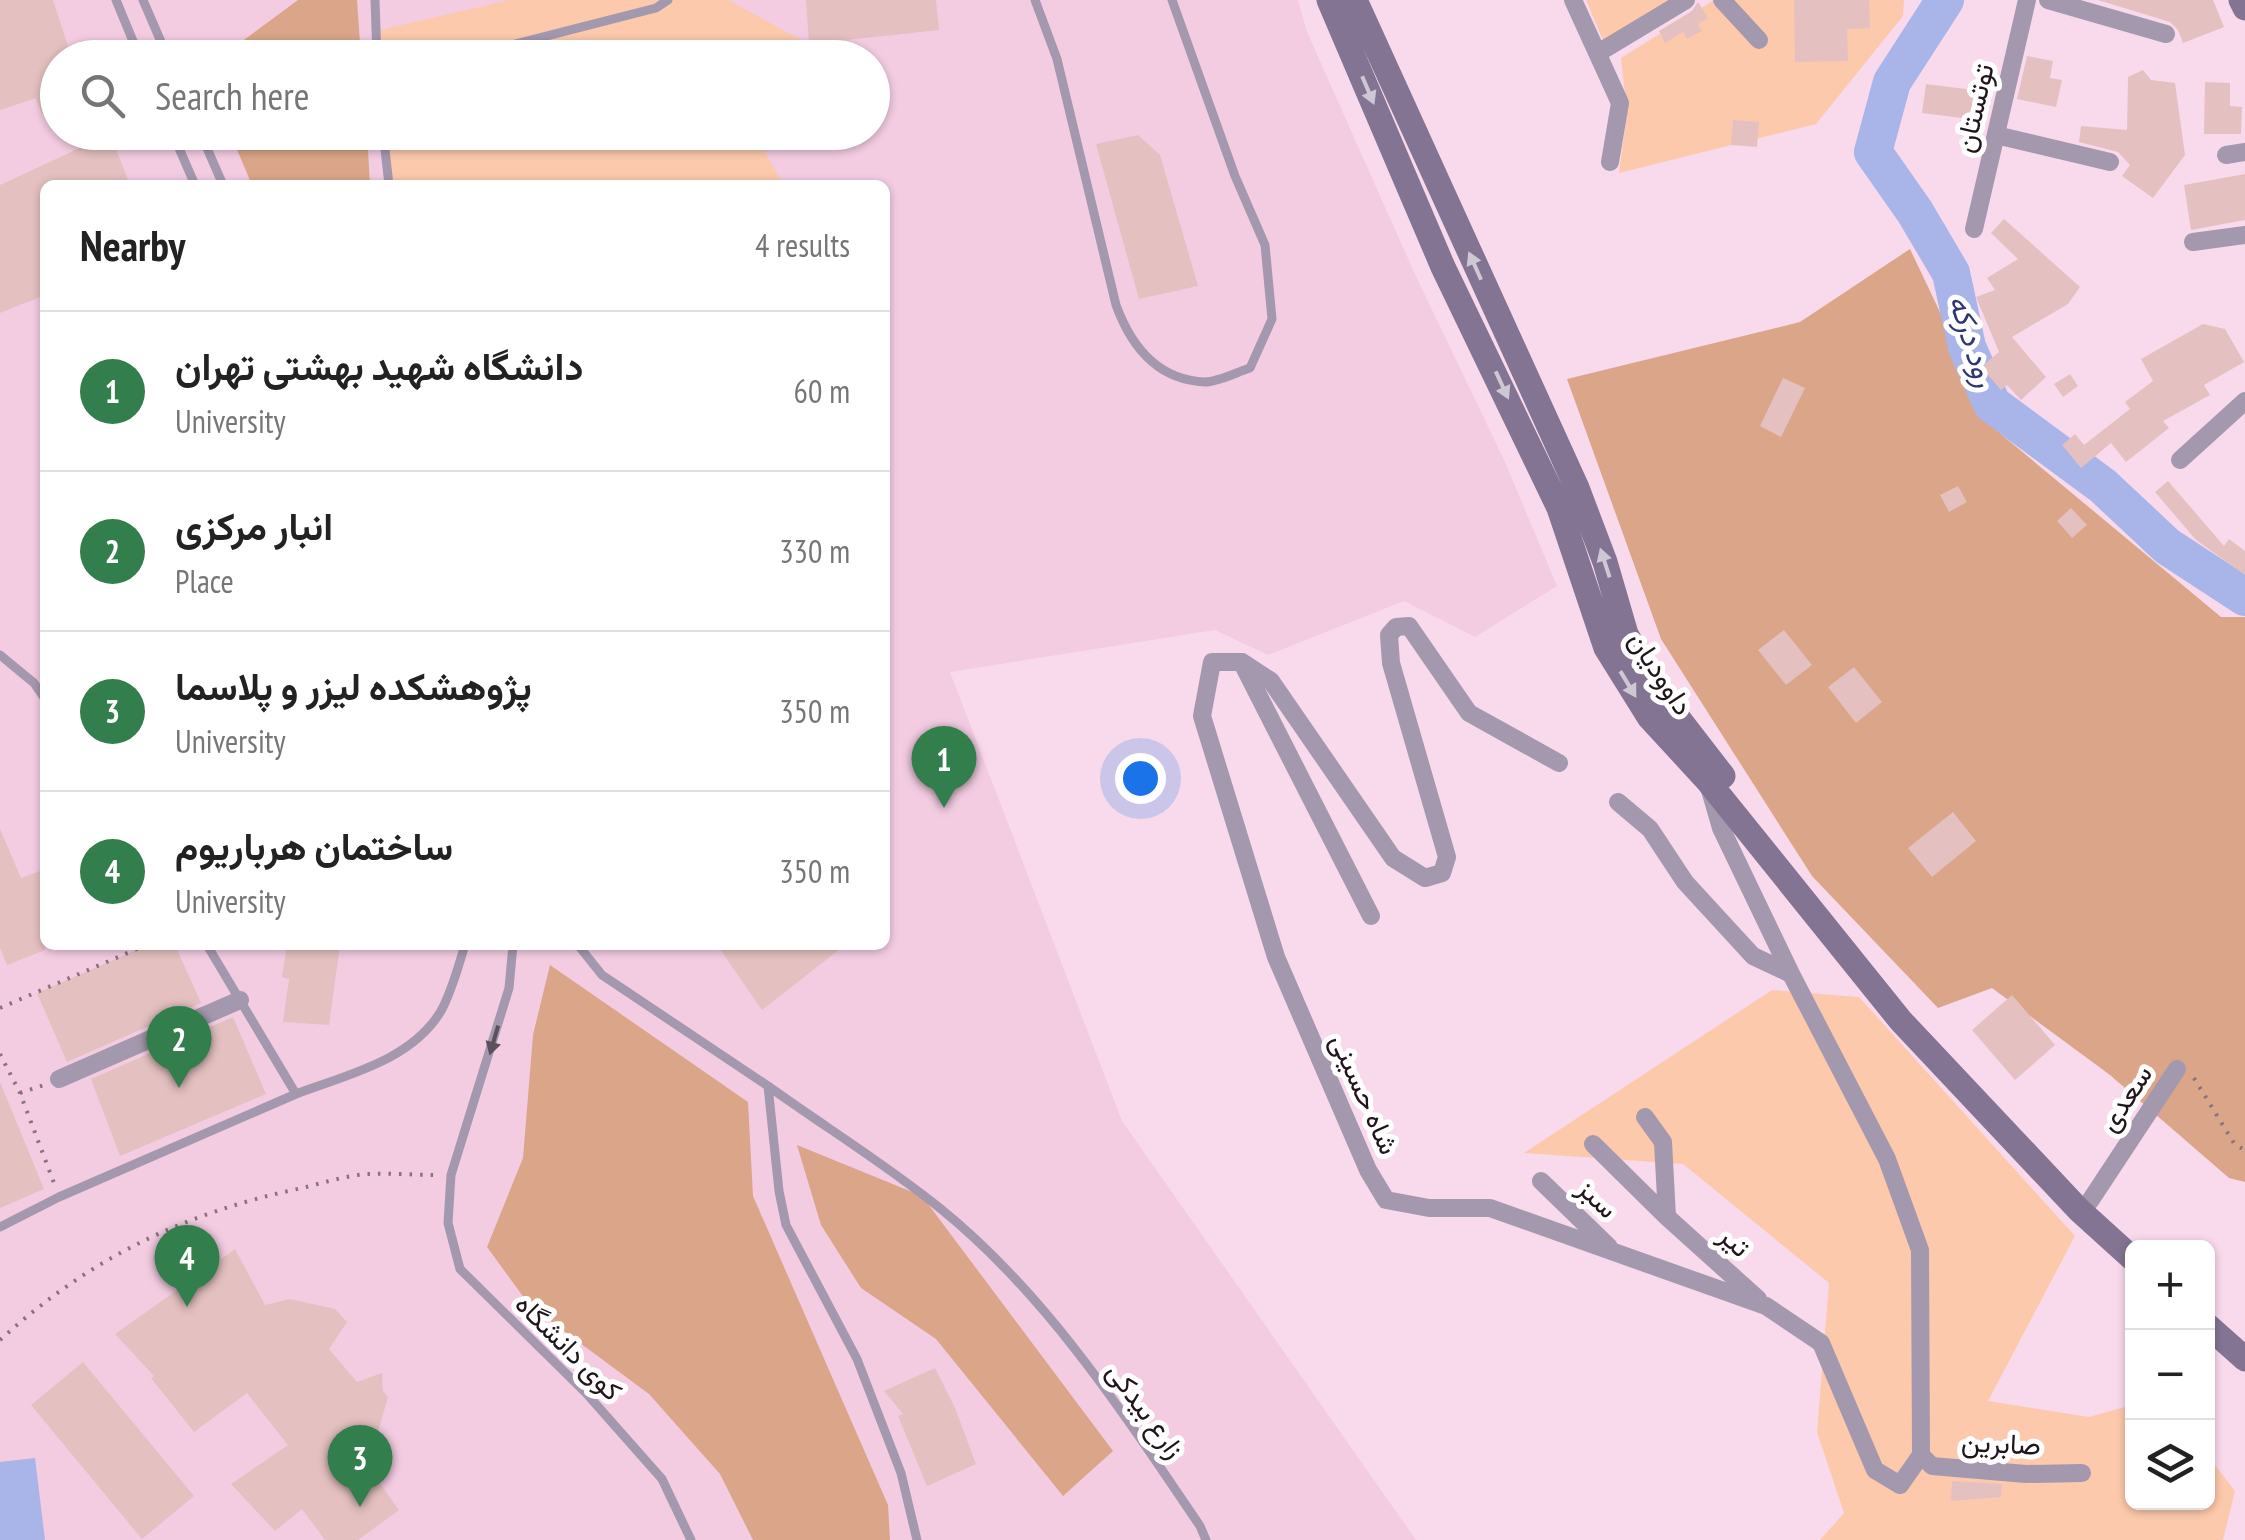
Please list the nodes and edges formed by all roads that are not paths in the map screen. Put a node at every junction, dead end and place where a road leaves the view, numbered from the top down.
1 (116, 0) edge
2 (143, 0) edge
3 (376, 0) edge
4 (668, 0) edge
5 (1034, 0) edge
6 (1172, 0) edge
7 (1330, 0) edge
8 (1356, 0) edge
9 (1573, 0) edge
10 (1686, 0) edge
11 (1722, 0) edge
12 (2027, 0) edge
13 (2048, 0) edge
14 (2240, 0) edge
15 (2245, 8) edge
16 (2166, 34) dead end
17 (133, 40) edge
18 (160, 40) edge
19 (376, 40) edge
20 (531, 40) edge
21 (1759, 40) dead end
22 (1598, 53) junction
23 (1996, 134) junction
24 (180, 150) edge
25 (208, 150) edge
26 (385, 150) edge
27 (2245, 152) edge
28 (2226, 155) dead end
29 (1425, 156) junction
30 (1610, 162) dead end
31 (2110, 162) dead end
32 (1404, 176) junction
33 (193, 180) edge
34 (221, 180) edge
35 (388, 180) edge
36 (1974, 228) dead end
37 (2245, 235) edge
38 (2193, 242) dead end
39 (2245, 401) edge
40 (2180, 460) dead end
41 (0, 655) edge
42 (1242, 662) junction
43 (40, 692) edge
44 (1559, 763) dead end
45 (1713, 775) junction
46 (1618, 802) dead end
47 (1370, 916) dead end
48 (209, 950) edge
49 (462, 950) edge
50 (513, 950) edge
51 (582, 950) edge
52 (1791, 974) junction
53 (240, 1000) junction
54 (2177, 1069) road end
55 (59, 1079) dead end
56 (768, 1086) junction
57 (296, 1094) junction
58 (1646, 1117) dead end
59 (1593, 1144) dead end
60 (1541, 1181) dead end
61 (2090, 1201) junction
62 (1667, 1218) junction
63 (0, 1227) edge
64 (2131, 1240) edge
65 (2125, 1252) edge
66 (1616, 1254) junction
67 (1766, 1306) junction
68 (2215, 1316) edge
69 (2212, 1330) edge
70 (2245, 1342) edge
71 (2245, 1360) edge
72 (1922, 1455) junction
73 (2082, 1473) dead end
74 (691, 1540) edge
75 (917, 1540) edge
76 (1206, 1540) edge

1 - 17 lane
2 - 18 lane
3 - 19 lane
4 - 20 lane
5 - 6 lane
7 -> 32 street, داوودیان
8 - 29 street, داوودیان
9 - 22 street
10 - 22 street
11 - 21 street
12 - 23 street, توتستان
13 - 16 street
14 - 15 street
22 - 30 street
23 - 31 street
23 - 36 street, توتستان
24 - 33 lane
25 - 34 lane
26 - 35 lane
27 - 28 street
29 - 32 street
45 -> 29 street, داوودیان
32 -> 45 street, داوودیان
37 - 38 street
39 - 40 street
41 - 43 lane
42 - 44 street
42 - 47 street
42 - 66 street, شاه حسینی
45 - 52 street
45 - 61 street, داوودیان
45 - 65 street, داوودیان
46 - 52 street
48 - 53 lane
49 - 57 lane
50 -> 74 lane, کوی دانشگاه
51 - 56 lane, زارع بیدکی
52 - 72 street
53 - 55 street
53 - 57 lane
54 - 61 street, سعدی
56 - 75 lane
56 - 76 lane, زارع بیدکی
57 - 63 lane
58 - 62 street
59 - 62 street, تیر
60 - 66 street, سبز
61 - 64 street, داوودیان
62 - 67 street, تیر
66 - 67 street, شاه حسینی
67 - 72 street, شاه حسینی
68 - 70 street
69 - 71 street
72 - 73 street, صابرین

